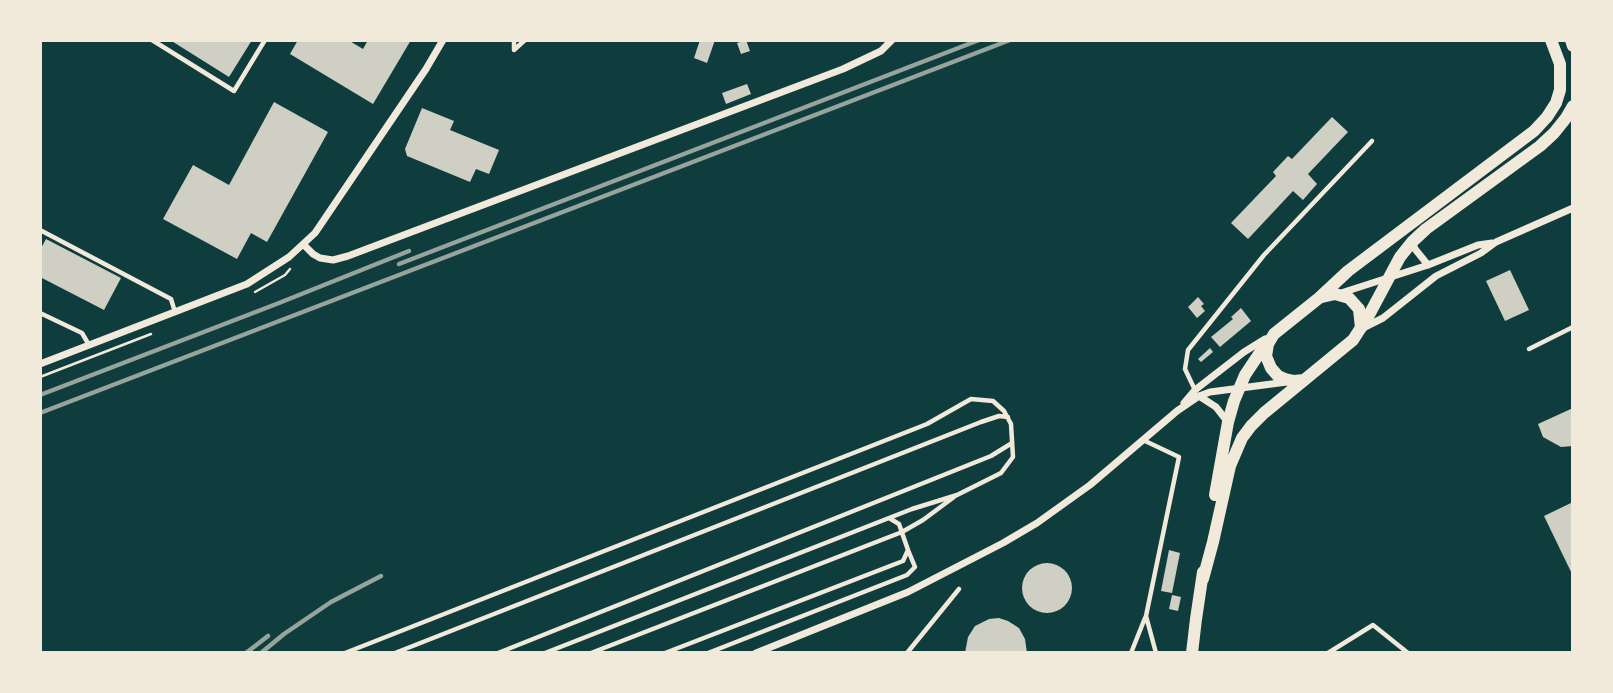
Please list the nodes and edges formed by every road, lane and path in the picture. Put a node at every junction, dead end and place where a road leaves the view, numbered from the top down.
1 (152, 40) edge
2 (265, 40) edge
3 (443, 40) edge
4 (514, 40) edge
5 (525, 40) edge
6 (892, 40) edge
7 (1571, 40) edge
8 (1551, 41) edge
9 (1573, 46) edge
10 (1573, 106) edge
11 (1372, 142) dead end
12 (1573, 208) edge
13 (40, 230) edge
14 (1412, 242) junction
15 (1496, 242) junction
16 (303, 245) junction
17 (1428, 265) junction
18 (1388, 278) junction
19 (1335, 294) junction
20 (1319, 298) junction
21 (175, 312) junction
22 (40, 313) edge
23 (1573, 327) edge
24 (1361, 328) junction
25 (1274, 334) junction
26 (89, 345) junction
27 (1529, 349) dead end
28 (40, 364) edge
29 (1299, 381) junction
30 (1239, 389) junction
31 (1197, 393) junction
32 (1008, 417) junction
33 (1228, 422) junction
34 (1143, 440) junction
35 (1013, 443) junction
36 (957, 495) junction
37 (889, 519) junction
38 (902, 532) junction
39 (908, 550) junction
40 (1203, 579) junction
41 (959, 589) dead end
42 (1146, 616) junction
43 (345, 653) edge
44 (395, 653) edge
45 (498, 653) edge
46 (545, 653) edge
47 (591, 653) edge
48 (665, 653) edge
49 (708, 653) edge
50 (756, 653) edge
51 (907, 653) edge
52 (1131, 653) edge
53 (1156, 653) edge
54 (1192, 653) edge
55 (1328, 653) edge
56 (1408, 653) edge

1 - 2 lane
3 - 16 street
4 - 5 lane
6 - 16 street
7 - 9 main road
8 - 20 main road
10 - 14 main road
11 - 31 lane
12 - 15 street
13 - 21 lane
14 - 17 street
14 - 18 main road
15 - 17 street
15 - 24 street
16 - 21 street
17 - 18 street
18 - 19 street
18 - 24 main road
19 - 20 main road
19 - 24 main road
20 - 25 main road
21 - 26 street
22 - 26 lane
23 - 27 lane
24 - 29 main road
25 - 29 main road
25 - 30 main road
25 - 31 street
26 - 28 street
29 - 30 street
29 - 40 main road
30 - 31 street
30 - 33 main road
31 - 33 street
31 - 34 street
32 - 35 lane
32 - 43 lane
32 - 44 lane
33 - 40 main road
34 - 42 lane
34 - 50 street
35 - 36 lane
35 - 45 lane
36 - 37 lane
36 - 38 lane
37 - 38 lane
37 - 46 lane
38 - 39 lane
38 - 47 lane
39 - 48 lane
39 - 49 lane
40 - 54 main road
41 - 51 lane
42 - 52 lane
42 - 53 lane
55 - 56 lane

